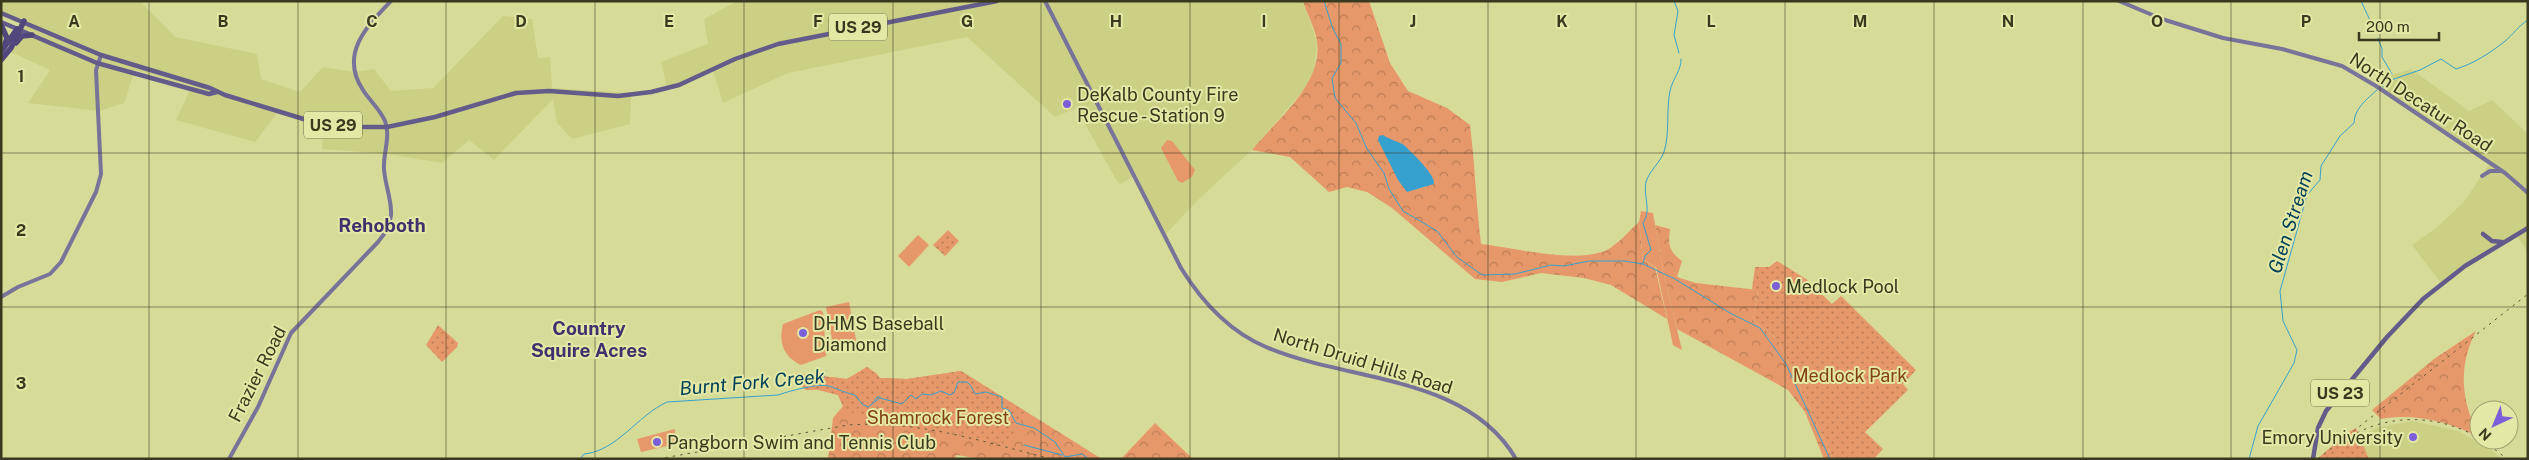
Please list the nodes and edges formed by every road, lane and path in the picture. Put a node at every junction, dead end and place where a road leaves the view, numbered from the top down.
1 (391, 1) edge
2 (997, 1) edge
3 (1045, 1) edge
4 (2119, 1) edge
5 (1, 13) edge
6 (22, 21) junction
7 (1, 24) edge
8 (19, 29) junction
9 (32, 35) junction
10 (11, 48) junction
11 (1, 52) edge
12 (101, 55) junction
13 (1, 60) edge
14 (96, 63) junction
15 (218, 92) junction
16 (387, 127) junction
17 (2503, 172) junction
18 (2482, 176) dead end
19 (2528, 193) edge
20 (2528, 228) edge
21 (2483, 234) dead end
22 (2503, 242) junction
23 (1, 297) edge
24 (229, 459) edge
25 (1516, 459) edge
26 (2313, 459) edge

1 - 16 main road
2 - 16 main road, US 29
3 - 25 main road, North Druid Hills Road
4 - 17 main road, North Decatur Road
5 - 6 main road, US 29
6 - 8 highway
6 - 12 main road, US 29
7 - 8 main road, US 29
7 - 11 highway
8 - 9 main road, US 29
8 - 10 highway
8 - 11 highway
9 - 10 highway
9 - 14 main road, US 29
10 - 13 highway
12 - 14 main road
12 - 15 main road, US 29
14 - 15 main road, US 29
14 - 23 main road
15 - 16 main road, US 29
16 - 24 main road, Frazier Road
17 - 18 main road
17 - 19 main road, North Decatur Road
20 - 22 main road, US 23
21 - 22 main road
22 - 26 main road, US 23

